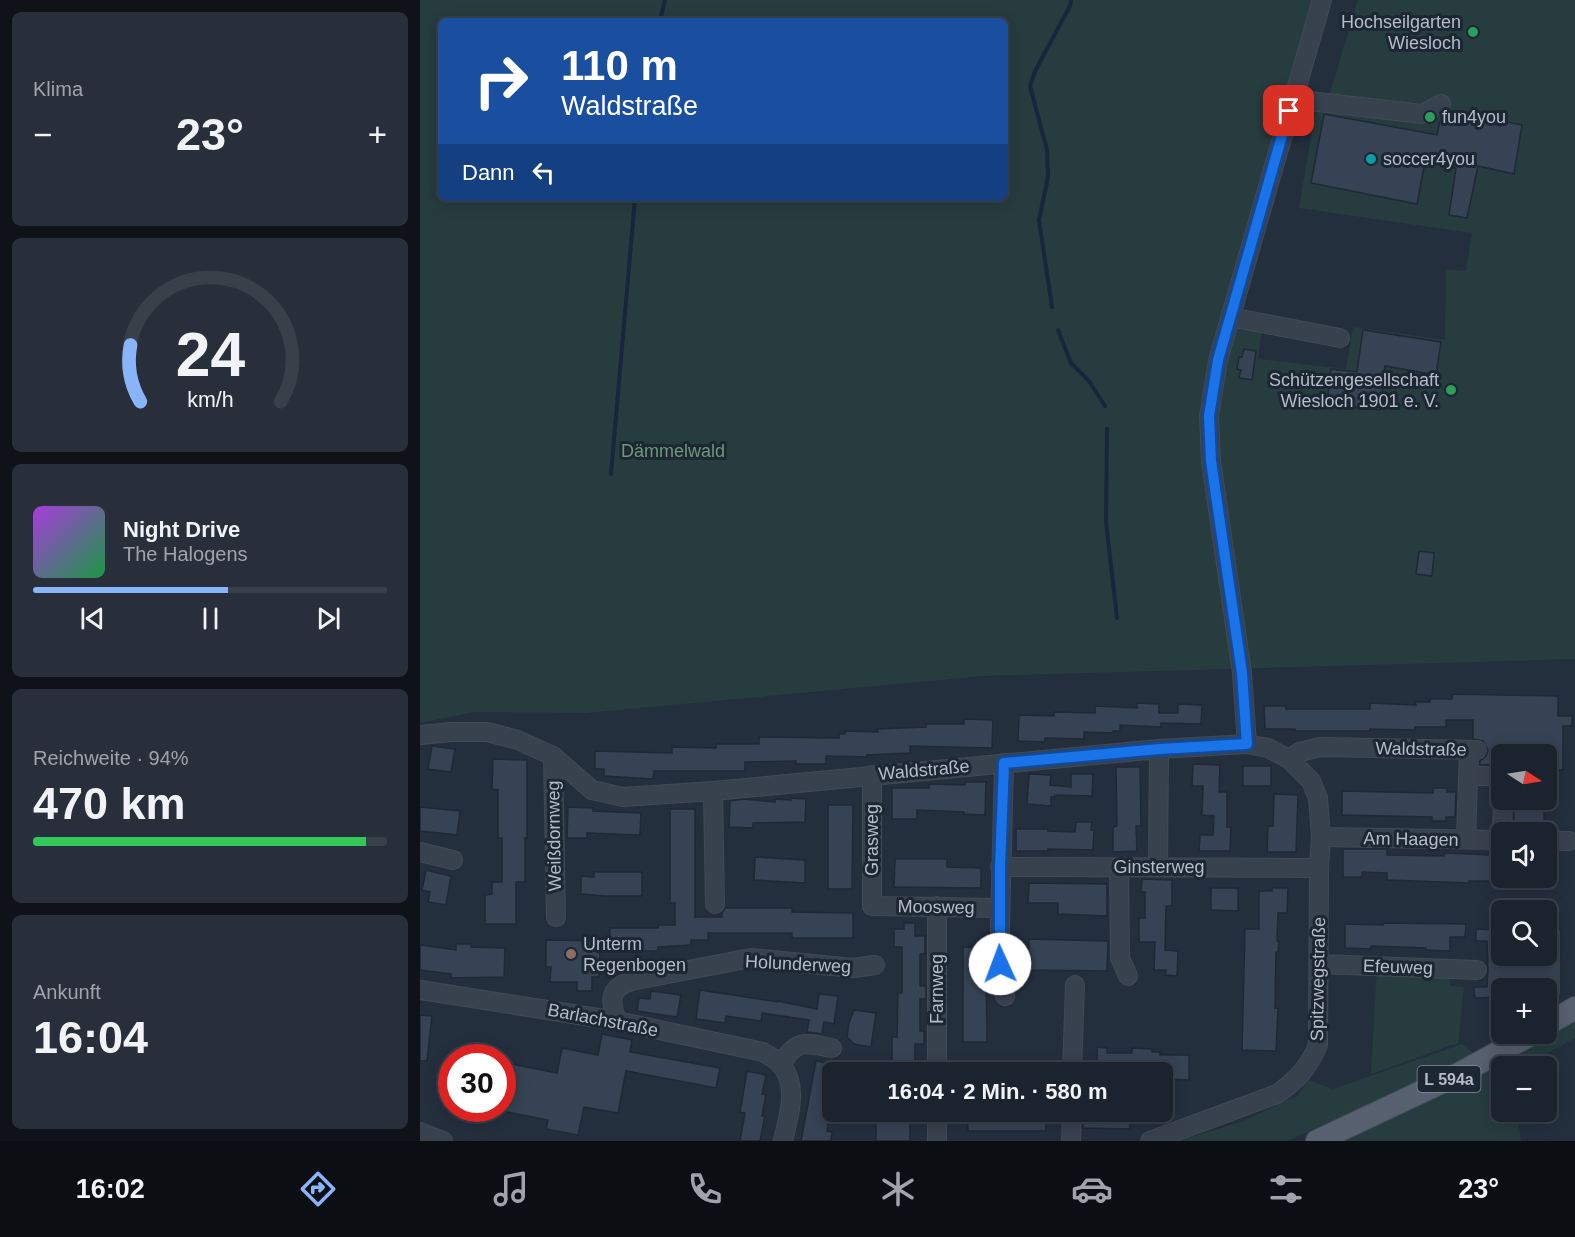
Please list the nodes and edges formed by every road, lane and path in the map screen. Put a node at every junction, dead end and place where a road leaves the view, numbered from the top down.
1 (1322, 0) edge
2 (1292, 99) junction
3 (1441, 104) dead end
4 (1230, 317) junction
5 (1340, 338) dead end
6 (420, 735) edge
7 (1247, 744) junction
8 (1160, 749) junction
9 (553, 756) junction
10 (1289, 759) junction
11 (1004, 763) junction
12 (872, 775) junction
13 (1468, 776) junction
14 (1491, 776) edge
15 (712, 791) junction
16 (1321, 837) junction
17 (1466, 839) junction
18 (1491, 840) edge
19 (1557, 841) edge
20 (1569, 841) dead end
21 (420, 852) edge
22 (453, 860) dead end
23 (1000, 867) junction
24 (1119, 867) junction
25 (1158, 867) junction
26 (1319, 868) junction
27 (715, 904) dead end
28 (872, 906) joint
29 (937, 906) junction
30 (1000, 908) junction
31 (556, 917) dead end
32 (1320, 964) junction
33 (875, 965) dead end
34 (1477, 970) dead end
35 (1128, 976) dead end
36 (1075, 985) dead end
37 (420, 990) edge
38 (1005, 996) dead end
39 (1575, 1008) edge
40 (1557, 1019) edge
41 (617, 1021) junction
42 (1514, 1044) edge
43 (832, 1048) dead end
44 (937, 1062) edge
45 (1072, 1062) edge
46 (781, 1065) junction
47 (937, 1122) edge
48 (1072, 1122) edge
49 (420, 1132) edge
50 (442, 1141) edge
51 (783, 1141) edge
52 (937, 1141) edge
53 (1071, 1141) edge
54 (1150, 1141) edge
55 (1317, 1141) edge

1 - 2 street
2 - 3 street
2 - 4 street
4 - 5 street
4 - 7 street
6 - 9 street, Waldstraße
7 - 8 street, Waldstraße
7 - 10 street, Waldstraße
8 - 11 street, Waldstraße
8 - 25 street
9 - 15 street, Waldstraße
9 - 31 street, Weißdornweg
10 - 13 street, Waldstraße
10 - 16 street, Spitzwegstraße
11 - 12 street, Waldstraße
11 - 23 street
12 - 15 street, Waldstraße
12 - 28 street, Grasweg
13 - 14 street
13 - 17 street
15 - 27 street
16 - 17 street, Am Haagen
16 - 26 street, Spitzwegstraße
17 - 18 street, Am Haagen
19 - 20 street
21 - 22 street
23 - 24 street, Ginsterweg
23 - 30 street
24 - 25 street, Ginsterweg
24 - 35 street
25 - 26 street, Ginsterweg
26 - 32 street, Spitzwegstraße
28 - 29 street, Moosweg
29 - 30 street, Moosweg
29 - 44 street, Farnweg
30 - 38 street
32 - 34 street, Efeuweg
32 - 54 street, Spitzwegstraße
33 - 41 street, Holunderweg
36 - 45 street
37 - 41 street, Barlachstraße
39 - 40 main road
41 - 46 street, Barlachstraße
42 - 55 main road, L 594a
43 - 46 street
46 - 51 street
47 - 52 street
48 - 53 street
49 - 50 street

